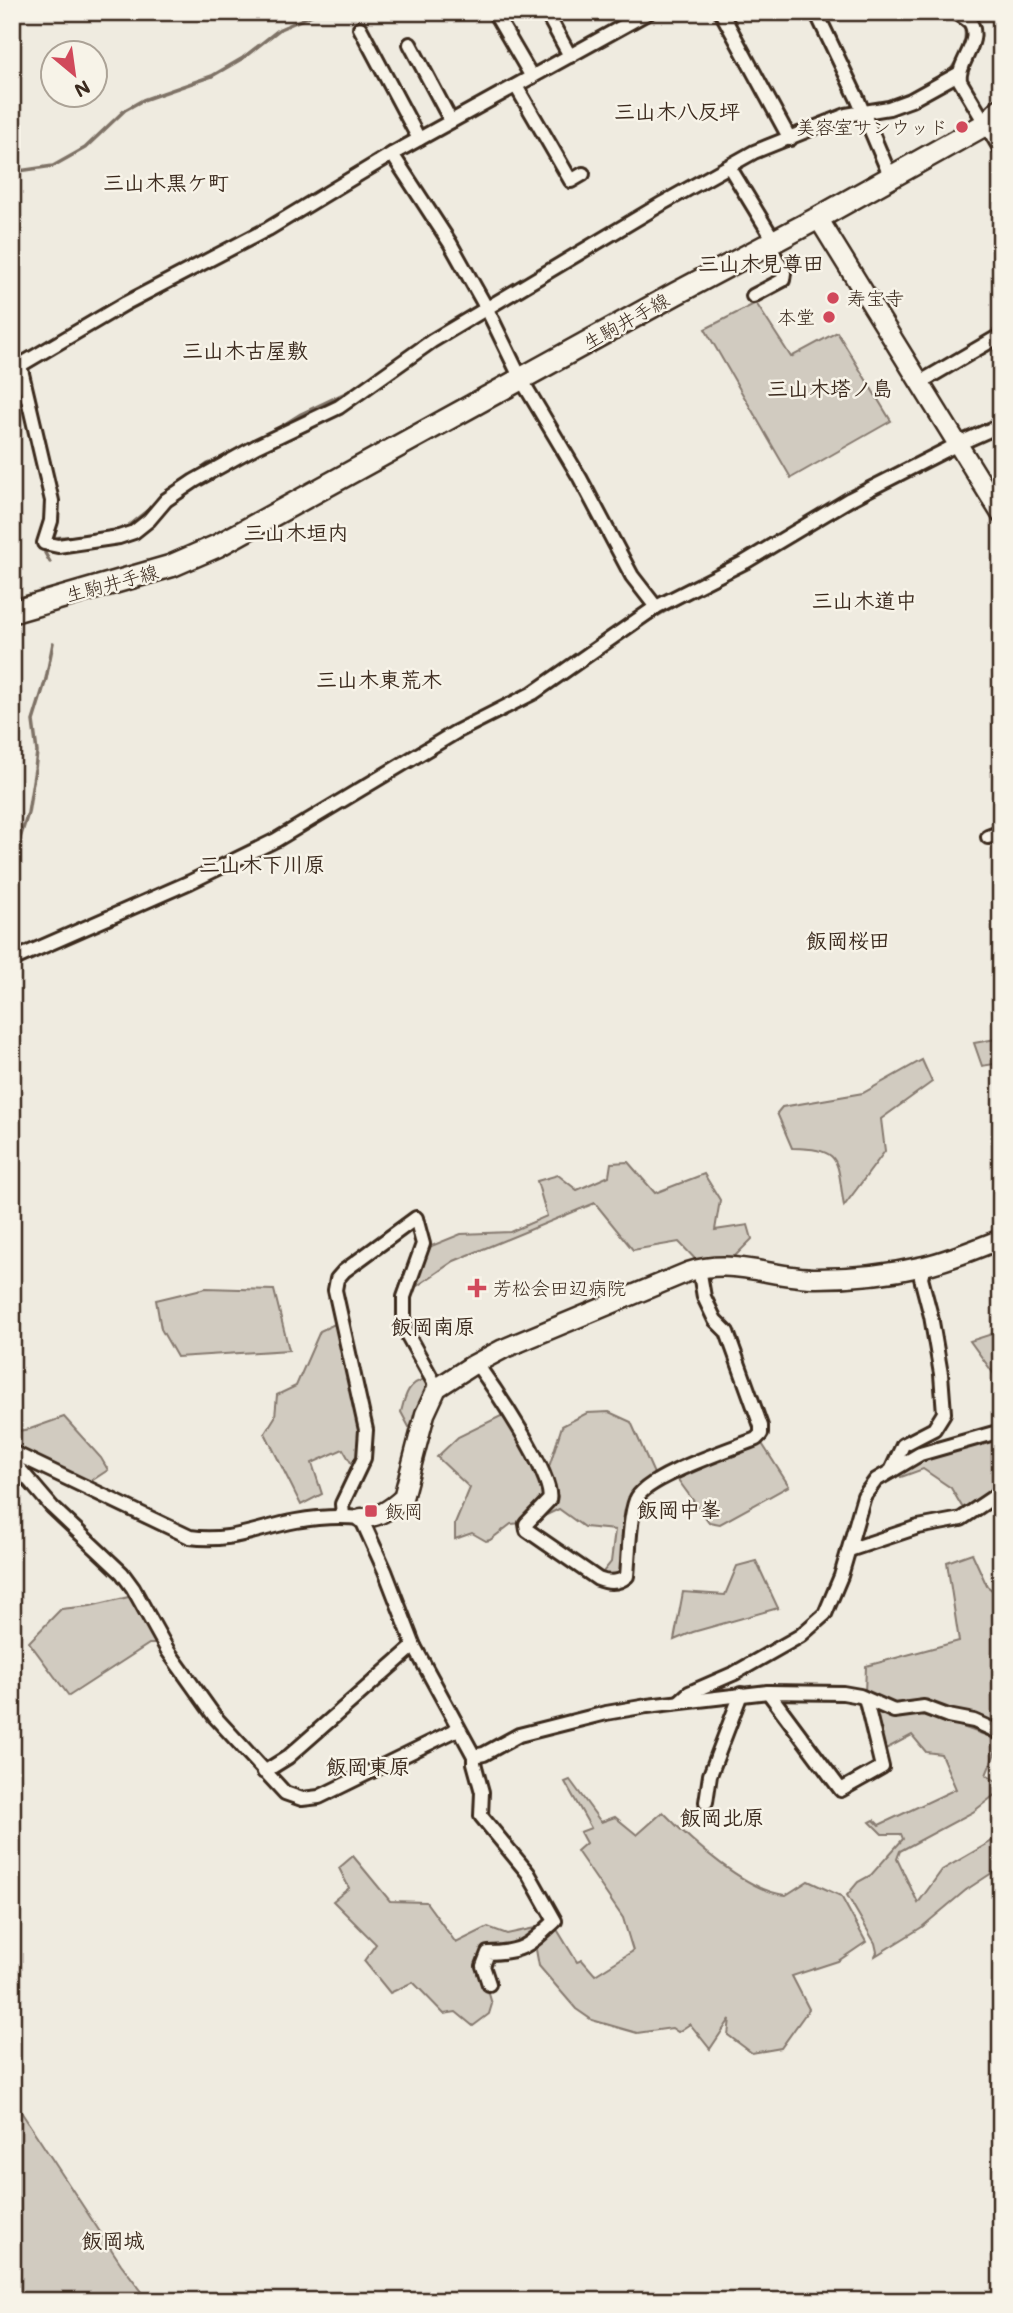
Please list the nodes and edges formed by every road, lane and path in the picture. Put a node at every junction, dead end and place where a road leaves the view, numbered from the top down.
1 (494, 12) edge
2 (546, 12) edge
3 (721, 12) edge
4 (816, 12) edge
5 (957, 12) edge
6 (644, 13) edge
7 (360, 28) dead end
8 (410, 44) dead end
9 (570, 56) junction
10 (958, 74) junction
11 (532, 77) junction
12 (516, 86) junction
13 (862, 111) junction
14 (994, 117) edge
15 (451, 121) junction
16 (419, 139) junction
17 (790, 139) junction
18 (1001, 150) edge
19 (391, 154) junction
20 (730, 167) junction
21 (583, 174) dead end
22 (891, 178) junction
23 (818, 219) junction
24 (772, 244) junction
25 (753, 296) dead end
26 (487, 309) junction
27 (1001, 335) edge
28 (16, 368) edge
29 (521, 379) junction
30 (919, 383) junction
31 (1001, 425) edge
32 (958, 444) junction
33 (1001, 514) edge
34 (248, 529) junction
35 (12, 599) edge
36 (656, 607) junction
37 (12, 612) edge
38 (12, 960) edge
39 (1001, 1239) edge
40 (924, 1266) junction
41 (699, 1268) junction
42 (476, 1363) junction
43 (437, 1388) junction
44 (1001, 1431) edge
45 (12, 1452) edge
46 (12, 1458) edge
47 (890, 1471) junction
48 (1001, 1493) edge
49 (352, 1517) junction
50 (849, 1550) junction
51 (414, 1646) junction
52 (768, 1692) junction
53 (741, 1694) junction
54 (866, 1700) junction
55 (677, 1703) junction
56 (458, 1729) junction
57 (1001, 1733) edge
58 (474, 1756) junction
59 (264, 1773) junction
60 (706, 1801) dead end
61 (489, 1984) dead end

1 - 11 street
2 - 9 street
3 - 17 street
4 - 13 street
5 - 10 street
6 - 9 street
7 - 16 street
8 - 15 street
9 - 11 street
10 - 13 street
10 - 14 street
11 - 12 street
12 - 15 street
12 - 21 street
13 - 17 street
13 - 22 street
14 - 18 street
14 - 22 main road, 生駒井手線
15 - 16 street
16 - 19 street
17 - 20 street
19 - 26 street
19 - 28 street
20 - 24 street
20 - 26 street
22 - 23 main road, 生駒井手線
23 - 24 main road, 生駒井手線
23 - 30 street
24 - 25 street
24 - 29 main road, 生駒井手線
26 - 28 street
26 - 29 street
27 - 30 street
29 - 34 main road, 生駒井手線
29 - 36 street
30 - 32 street
31 - 32 street
32 - 33 street
32 - 36 street
34 - 35 main road, 生駒井手線
34 - 37 main road, 生駒井手線
36 - 38 street
39 - 40 street
40 - 41 street
40 - 47 street
41 - 42 street
41 - 42 street
42 - 43 street
43 - 49 street
43 - 49 street
44 - 47 street
45 - 49 street
46 - 59 street
47 - 50 street
48 - 50 street
49 - 51 street
50 - 55 street
51 - 56 street
51 - 59 street
52 - 53 street
52 - 54 street
52 - 54 street
53 - 55 street
53 - 60 street
54 - 57 street
55 - 58 street
56 - 58 street
56 - 59 street
58 - 61 street

